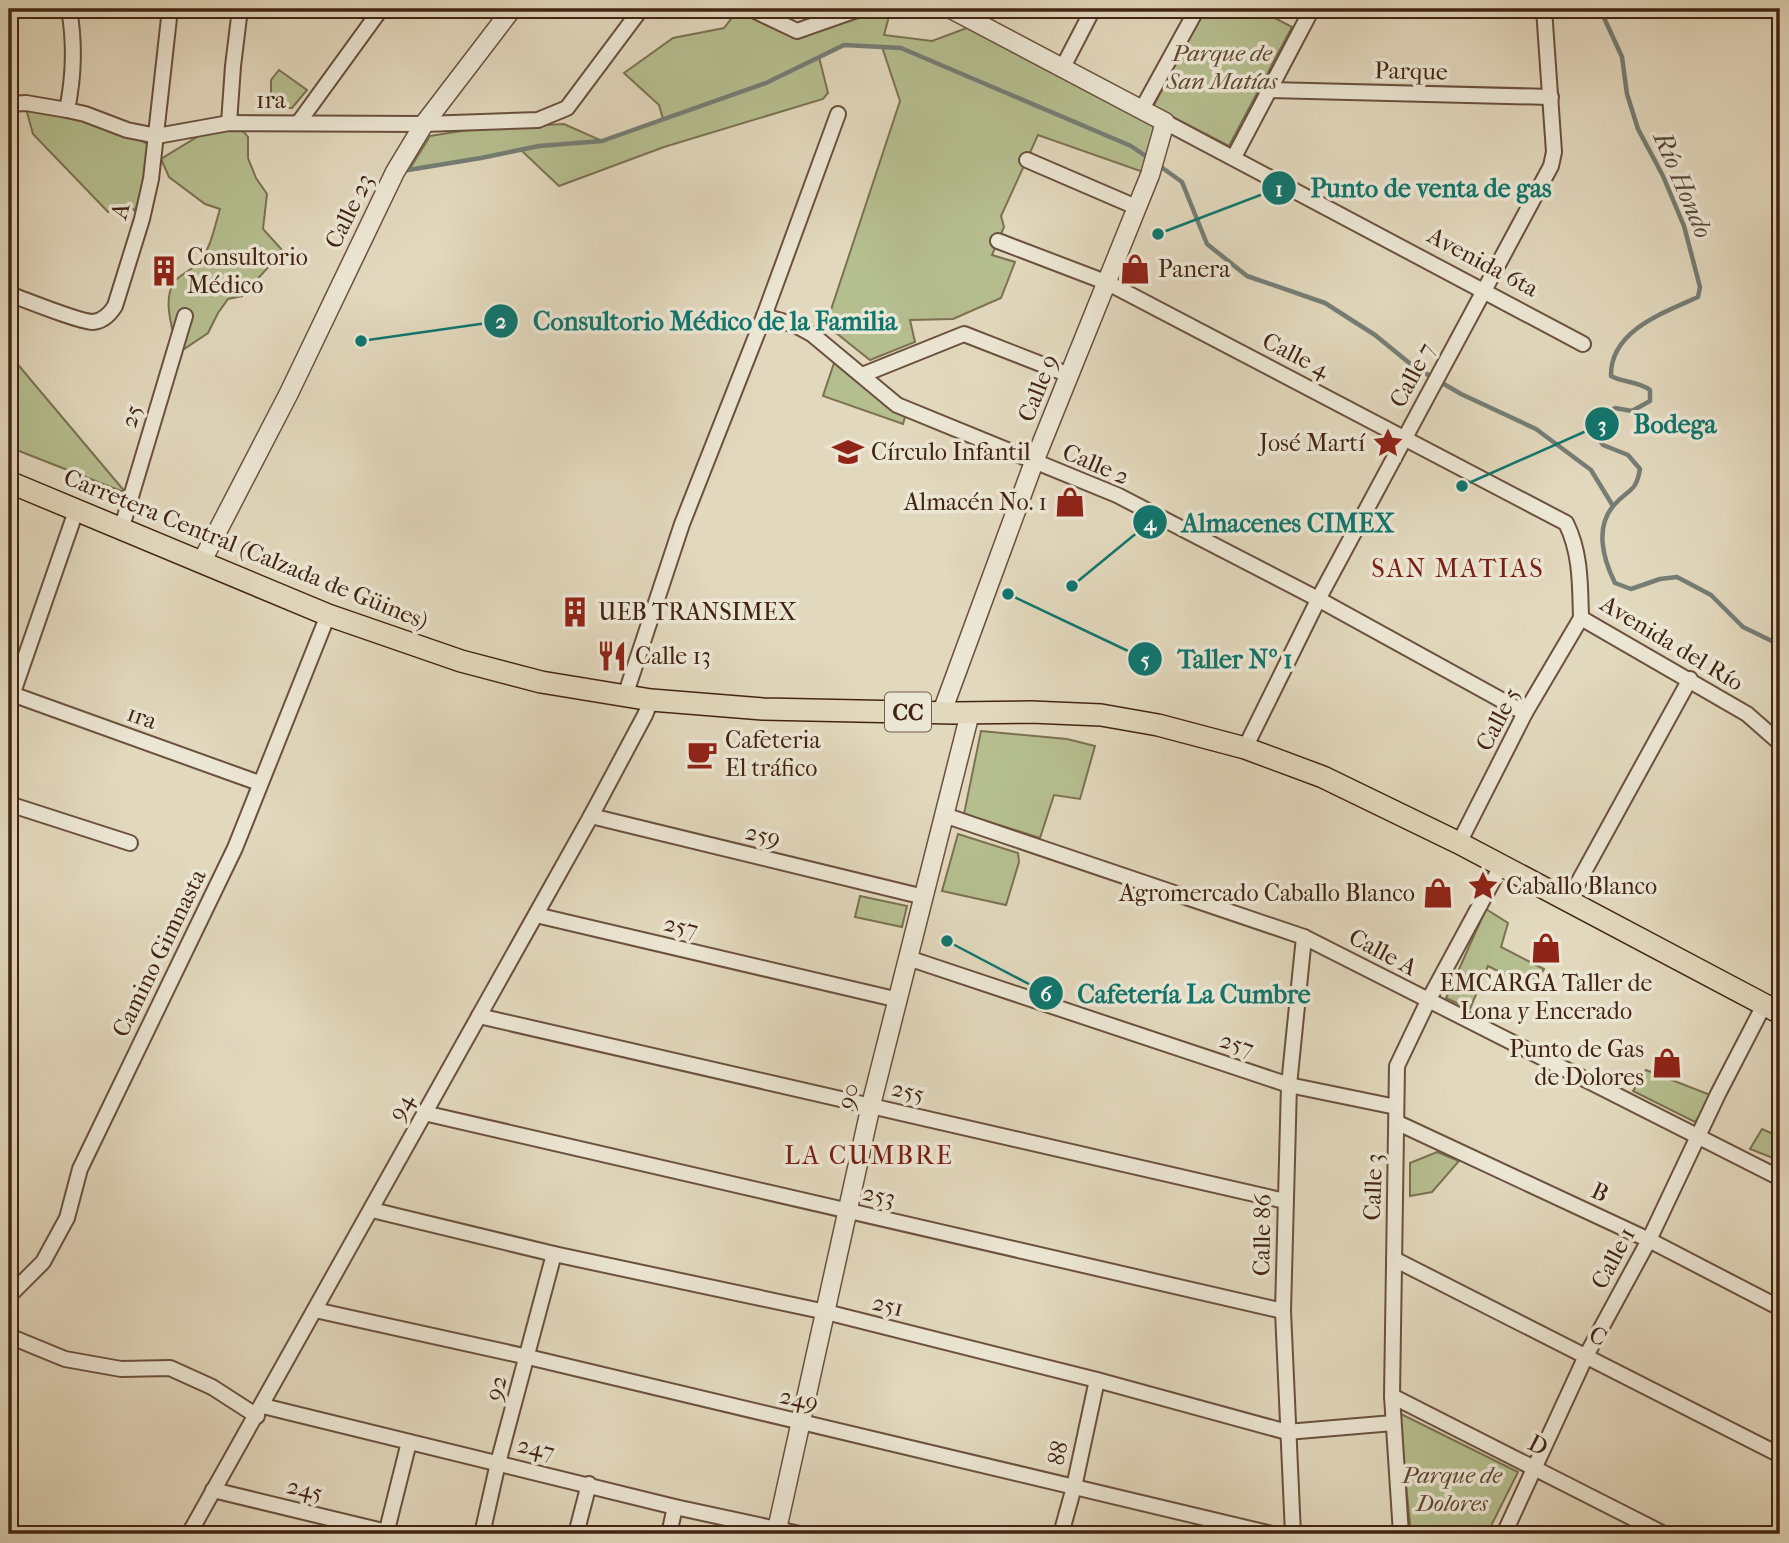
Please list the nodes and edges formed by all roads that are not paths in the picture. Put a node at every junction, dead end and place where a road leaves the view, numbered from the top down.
1 (69, 9) edge
2 (170, 9) edge
3 (240, 9) edge
4 (381, 9) edge
5 (512, 9) edge
6 (641, 9) edge
7 (751, 9) edge
8 (860, 9) edge
9 (951, 9) edge
10 (1093, 9) edge
11 (1197, 9) edge
12 (1312, 9) edge
13 (1545, 9) edge
14 (982, 16) edge
15 (1063, 67) junction
16 (1270, 90) junction
17 (1550, 97) junction
18 (9, 104) edge
19 (1142, 109) junction
20 (67, 110) junction
21 (838, 114) dead end
22 (1165, 121) junction
23 (299, 122) junction
24 (229, 123) junction
25 (424, 124) junction
26 (157, 136) junction
27 (1234, 157) junction
28 (1027, 160) dead end
29 (1136, 207) junction
30 (998, 240) dead end
31 (1108, 283) junction
32 (1485, 290) junction
33 (9, 294) edge
34 (185, 316) dead end
35 (764, 316) junction
36 (1583, 344) dead end
37 (862, 375) junction
38 (1069, 375) junction
39 (1404, 438) junction
40 (1034, 462) junction
41 (9, 482) edge
42 (76, 511) junction
43 (1566, 523) joint
44 (121, 530) junction
45 (201, 563) junction
46 (1318, 598) junction
47 (328, 615) junction
48 (1581, 618) junction
49 (1689, 679) junction
50 (625, 696) junction
51 (10, 697) edge
52 (651, 700) junction
53 (942, 712) junction
54 (971, 713) junction
55 (1525, 713) junction
56 (1780, 743) edge
57 (1245, 748) junction
58 (259, 783) junction
59 (9, 804) edge
60 (944, 815) junction
61 (591, 817) junction
62 (130, 843) dead end
63 (1459, 844) junction
64 (1501, 866) junction
65 (924, 897) junction
66 (1569, 901) junction
67 (536, 915) junction
68 (1304, 937) junction
69 (908, 958) junction
70 (899, 1000) junction
71 (1428, 1001) junction
72 (1772, 1009) edge
73 (479, 1016) junction
74 (1289, 1085) junction
75 (871, 1105) junction
76 (1396, 1107) junction
77 (424, 1113) junction
78 (1398, 1123) junction
79 (1698, 1136) junction
80 (1780, 1178) edge
81 (1285, 1201) junction
82 (372, 1210) junction
83 (847, 1212) junction
84 (1649, 1240) junction
85 (554, 1254) junction
86 (1394, 1259) junction
87 (9, 1296) edge
88 (1780, 1308) edge
89 (315, 1310) junction
90 (1283, 1311) junction
91 (826, 1312) junction
92 (9, 1336) edge
93 (1586, 1356) junction
94 (528, 1357) junction
95 (1097, 1380) junction
96 (1392, 1396) junction
97 (260, 1411) junction
98 (802, 1423) junction
99 (1393, 1423) junction
100 (1287, 1432) junction
101 (409, 1442) junction
102 (1780, 1455) edge
103 (498, 1463) junction
104 (1534, 1468) junction
105 (589, 1484) junction
106 (1074, 1487) junction
107 (213, 1490) junction
108 (675, 1507) junction
109 (777, 1532) edge
110 (387, 1533) edge
111 (189, 1534) edge
112 (482, 1534) edge
113 (576, 1534) edge
114 (668, 1534) edge
115 (800, 1534) edge
116 (1061, 1534) edge
117 (1272, 1534) edge
118 (1293, 1534) edge
119 (1401, 1534) edge
120 (1504, 1534) edge
121 (1664, 1534) edge

1 - 20 street
2 - 26 street, A
3 - 24 street
4 - 23 street
5 - 25 street, Calle 23
6 - 25 street, 1ra
7 - 8 street
9 - 14 street, Avenida 6ta
10 - 15 street
11 - 19 street
12 - 16 street
13 - 17 street, Calle 7
14 - 15 street, Avenida 6ta
15 - 19 street, Avenida 6ta
16 - 17 street, Parque
16 - 27 street
17 - 32 street, Calle 7
18 - 20 street, 1ra
19 - 22 street, Avenida 6ta
20 - 26 street, 1ra
21 - 35 street
22 - 27 street, Avenida 6ta
22 - 29 street, Calle 9
23 - 24 street, 1ra
23 - 25 street, 1ra
24 - 26 street, 1ra
25 - 45 street, Calle 23
26 - 33 street, A
27 - 32 street, Avenida 6ta
28 - 29 street
29 - 31 street, Calle 9
30 - 31 street, Calle 4
31 - 38 street, Calle 9
31 - 39 street, Calle 4
32 - 36 street, Avenida 6ta
32 - 39 street, Calle 7
34 - 44 street, 25
35 - 37 street, Calle 2
35 - 50 street
37 - 38 street
37 - 40 street, Calle 2
38 - 40 street, Calle 9
39 - 43 street, Calle 4
39 - 46 street, Calle 7
40 - 46 street, Calle 2
40 - 53 street, Calle 9
41 - 42 main road, Carretera Central (Calzada de Güines) / CC
42 - 44 main road, Carretera Central (Calzada de Güines) / CC
42 - 51 street
43 - 48 street, Avenida del Río
44 - 45 main road, Carretera Central (Calzada de Güines) / CC
45 - 47 main road, Carretera Central (Calzada de Güines) / CC
46 - 55 street, Calle 2
46 - 57 street, Calle 7
47 - 50 main road, Carretera Central (Calzada de Güines) / CC
47 - 58 street, Camino Gimnasta
48 - 49 street, Avenida del Río
48 - 55 street, Calle 5
49 - 56 street, Avenida del Río
49 - 66 street
50 - 52 main road, Carretera Central (Calzada de Güines) / CC
51 - 58 street, 1ra
52 - 53 main road, Carretera Central (Calzada de Güines) / CC
52 - 61 street, 94
53 - 54 main road, Carretera Central (Calzada de Güines) / CC
54 - 57 main road, Carretera Central (Calzada de Güines) / CC
54 - 60 street, 90
55 - 63 street, Calle 5
57 - 63 main road, Carretera Central (Calzada de Güines) / CC
58 - 87 street, Camino Gimnasta
59 - 62 street
60 - 65 street, 90
60 - 68 street, Calle A
61 - 65 street, 259
61 - 67 street, 94
63 - 64 main road, Carretera Central (Calzada de Güines) / CC
64 - 66 main road, Carretera Central (Calzada de Güines) / CC
64 - 71 street, Calle 3
65 - 69 street, 90
66 - 72 main road, Carretera Central (Calzada de Güines) / CC
67 - 70 street, 257
67 - 73 street, 94
68 - 71 street, Calle A
68 - 74 street, Calle 86
69 - 70 street, 90
69 - 74 street, 257
70 - 75 street, 90
71 - 76 street, Calle 3
71 - 79 street, Calle A
72 - 79 street, Calle 1
73 - 75 street, 255
73 - 77 street, 94
74 - 76 street, 257
74 - 81 street, Calle 86
75 - 81 street, 255
75 - 83 street, 90
76 - 78 street, Calle 3
77 - 82 street, 94
77 - 83 street, 253
78 - 84 street, B
78 - 86 street, Calle 3
79 - 80 street, Calle A
79 - 84 street, Calle 1
81 - 90 street, Calle 86
82 - 85 street, 251
82 - 89 street, 94
83 - 90 street, 253
83 - 91 street, 90
84 - 88 street, B
84 - 93 street, Calle 1
85 - 91 street, 251
85 - 94 street, 92
86 - 93 street, C
86 - 96 street, Calle 3
89 - 94 street, 249
89 - 97 street, 94
90 - 100 street, Calle 86
91 - 95 street, 251
91 - 98 street, 90
92 - 97 street, 247
93 - 102 street, C
93 - 104 street, Calle 1
94 - 98 street, 249
94 - 103 street, 92
95 - 100 street, 251
95 - 106 street, 88
96 - 99 street, Calle 3
96 - 104 street, D
97 - 101 street, 247
97 - 107 street, 94
98 - 106 street, 249
98 - 109 street, 90
99 - 100 street, 251
99 - 119 street, Calle 3
100 - 118 street, Calle 86
101 - 103 street, 247
101 - 110 street
103 - 105 street, 247
103 - 112 street, 92
104 - 120 street, Calle 1
104 - 121 street, D
105 - 108 street, 247
105 - 113 street
106 - 116 street, 88
106 - 117 street, 249
107 - 110 street, 245
107 - 111 street, 94
108 - 109 street, 247
108 - 114 street
109 - 115 street, 247

